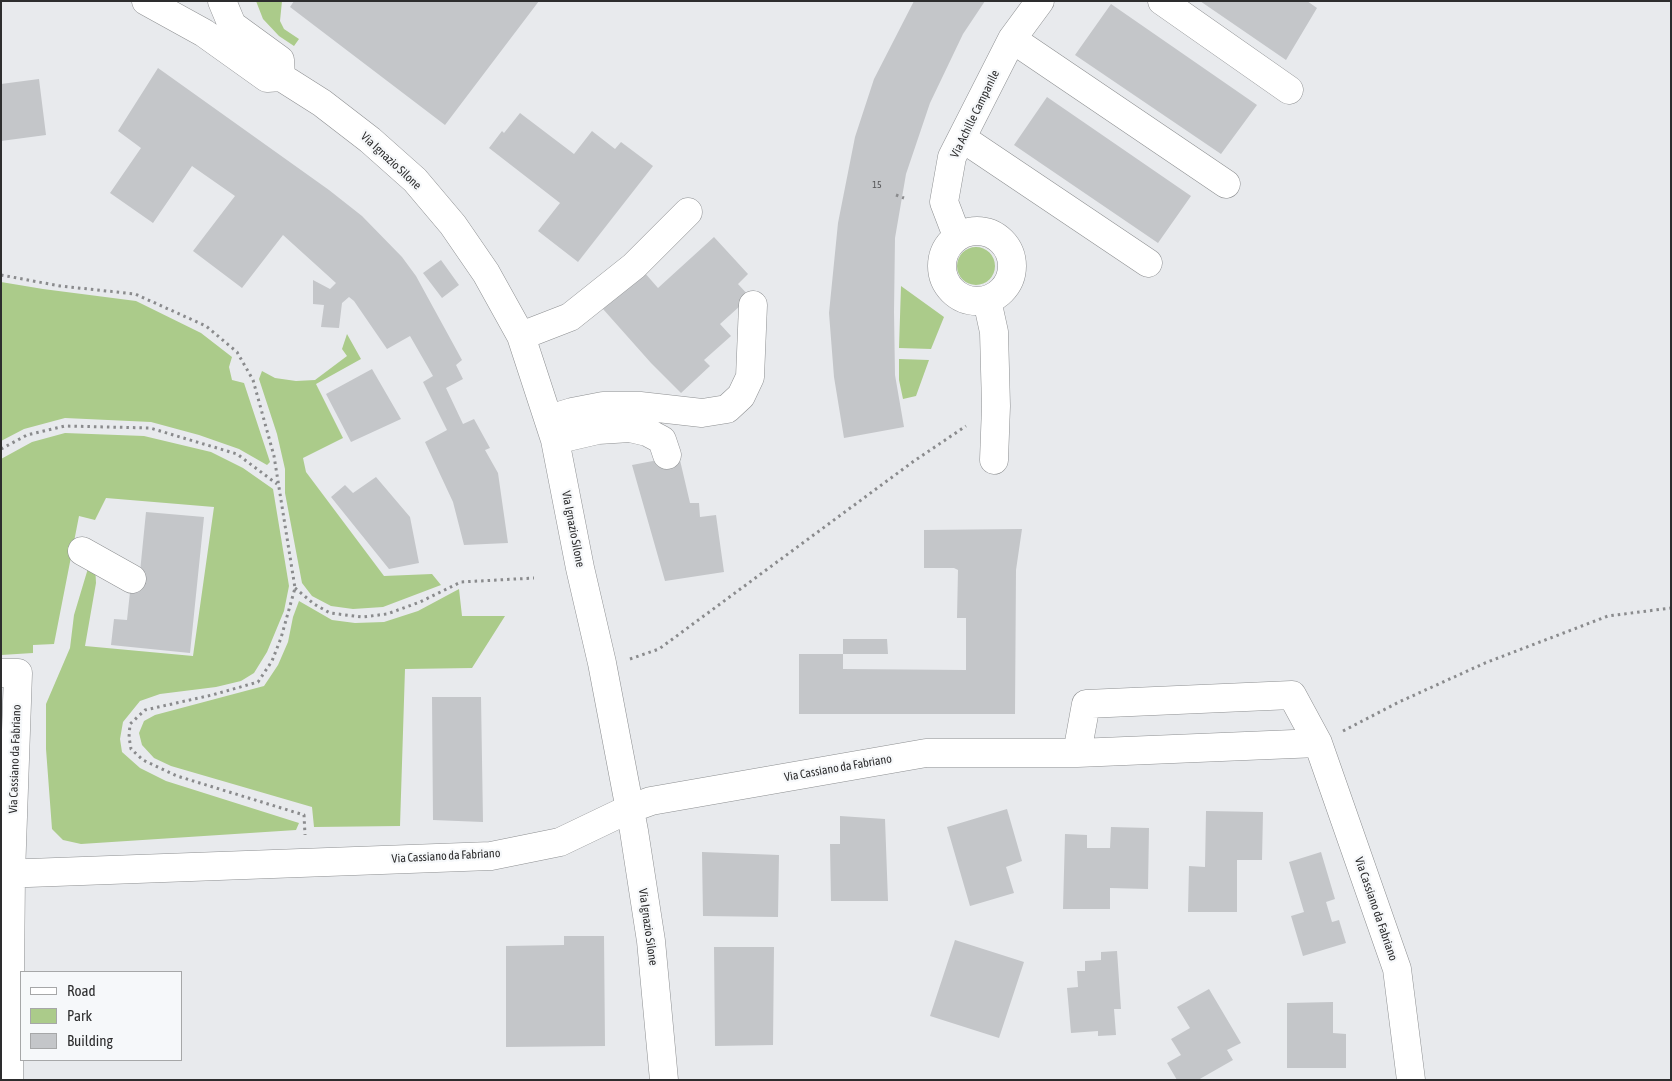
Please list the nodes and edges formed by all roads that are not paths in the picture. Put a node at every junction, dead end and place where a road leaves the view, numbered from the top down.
1 (146, 1) edge
2 (222, 1) edge
3 (1040, 1) edge
4 (1162, 1) edge
5 (1012, 39) junction
6 (281, 77) junction
7 (1289, 90) dead end
8 (962, 138) junction
9 (1226, 184) dead end
10 (688, 212) dead end
11 (957, 236) junction
12 (1148, 263) dead end
13 (987, 300) junction
14 (753, 305) dead end
15 (521, 336) junction
16 (552, 430) junction
17 (667, 455) dead end
18 (994, 460) dead end
19 (82, 551) dead end
20 (132, 579) dead end
21 (9, 673) edge
22 (1318, 743) junction
23 (1077, 753) junction
24 (629, 809) junction
25 (6, 874) edge
26 (9, 1080) edge
27 (664, 1080) edge
28 (1411, 1080) edge

1 - 6 street, Via Ignazio Silone
2 - 6 street
3 - 5 street, Via Achille Campanile
4 - 7 street
5 - 8 street, Via Achille Campanile
5 - 9 street
6 - 15 street, Via Ignazio Silone
8 - 11 street, Via Achille Campanile
8 - 12 street
10 - 15 street
11 - 13 street
11 - 13 street
13 - 18 street
14 - 16 street
15 - 16 street, Via Ignazio Silone
16 - 17 street
16 - 24 street, Via Ignazio Silone
19 - 20 street
21 - 25 street, Via Cassiano da Fabriano
22 - 23 street, Via Cassiano da Fabriano
22 - 23 street, Via Cassiano da Fabriano
22 - 28 street, Via Cassiano da Fabriano
23 - 24 street, Via Cassiano da Fabriano
24 - 25 street, Via Cassiano da Fabriano
24 - 27 street, Via Ignazio Silone
25 - 26 street

